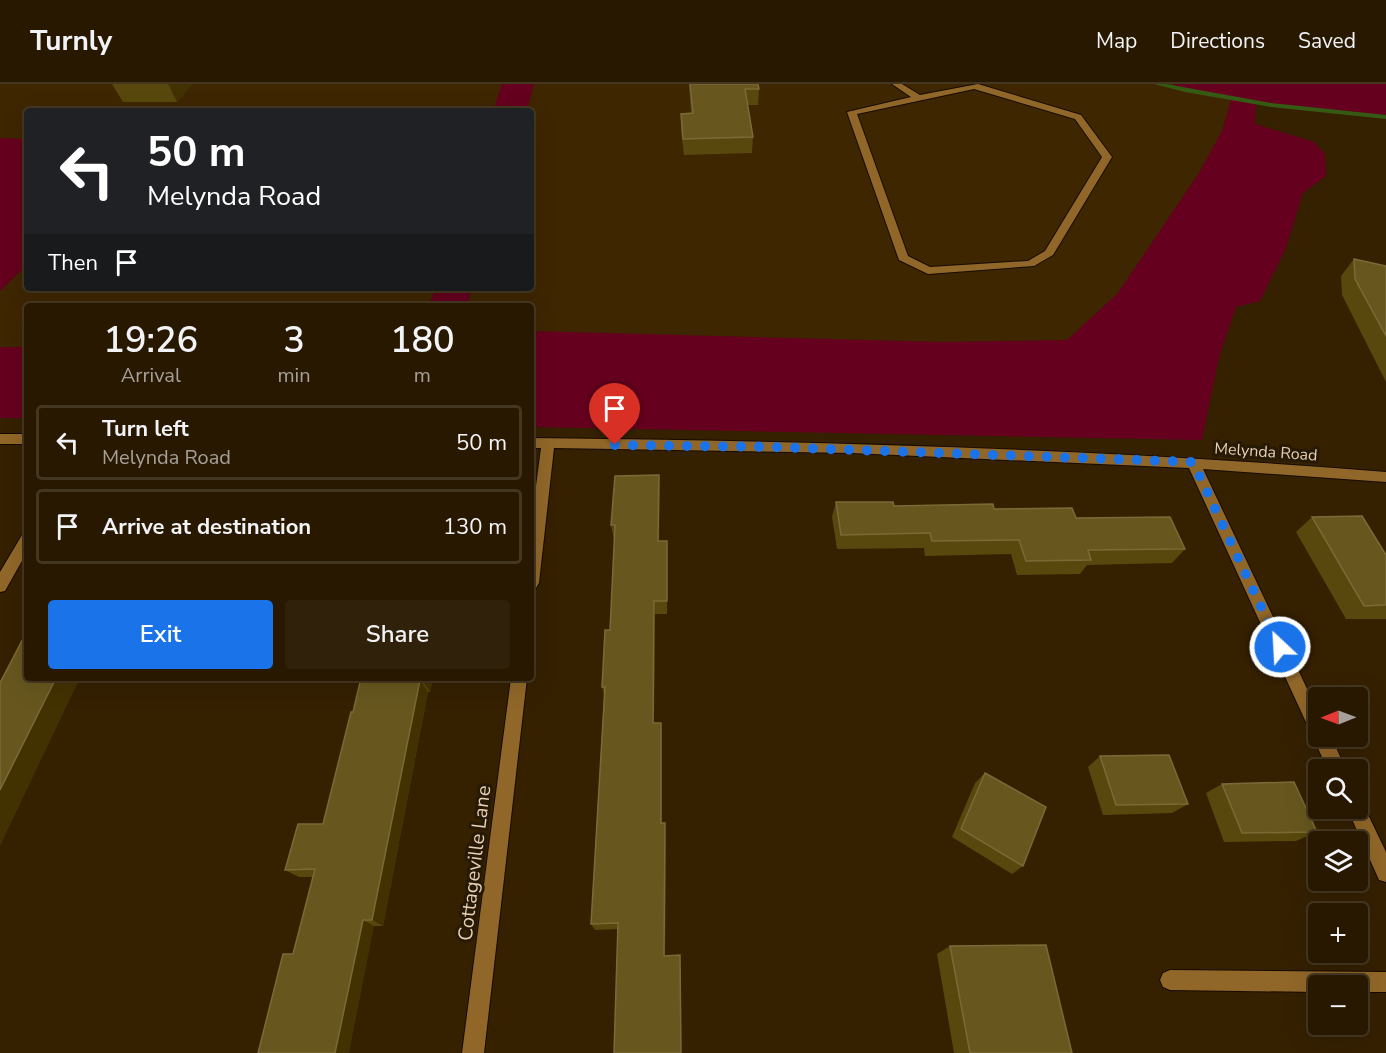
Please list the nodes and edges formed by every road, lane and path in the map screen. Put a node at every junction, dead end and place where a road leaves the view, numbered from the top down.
1 (896, 84) edge
2 (974, 85) edge
3 (919, 98) junction
4 (0, 439) edge
5 (24, 439) edge
6 (534, 443) edge
7 (548, 444) junction
8 (1193, 462) junction
9 (1386, 477) edge
10 (24, 544) edge
11 (534, 558) edge
12 (0, 586) edge
13 (519, 681) edge
14 (1308, 708) edge
15 (1361, 819) edge
16 (1386, 873) edge
17 (1170, 980) dead end
18 (1386, 982) edge
19 (473, 1053) edge

1 - 3 street
2 - 3 street
2 - 3 street
4 - 5 street
6 - 7 street, Melynda Road
7 - 8 street, Melynda Road
7 - 11 street
8 - 9 street, Melynda Road
8 - 14 street
10 - 12 street
13 - 19 street, Cottageville Lane
15 - 16 street
17 - 18 street

